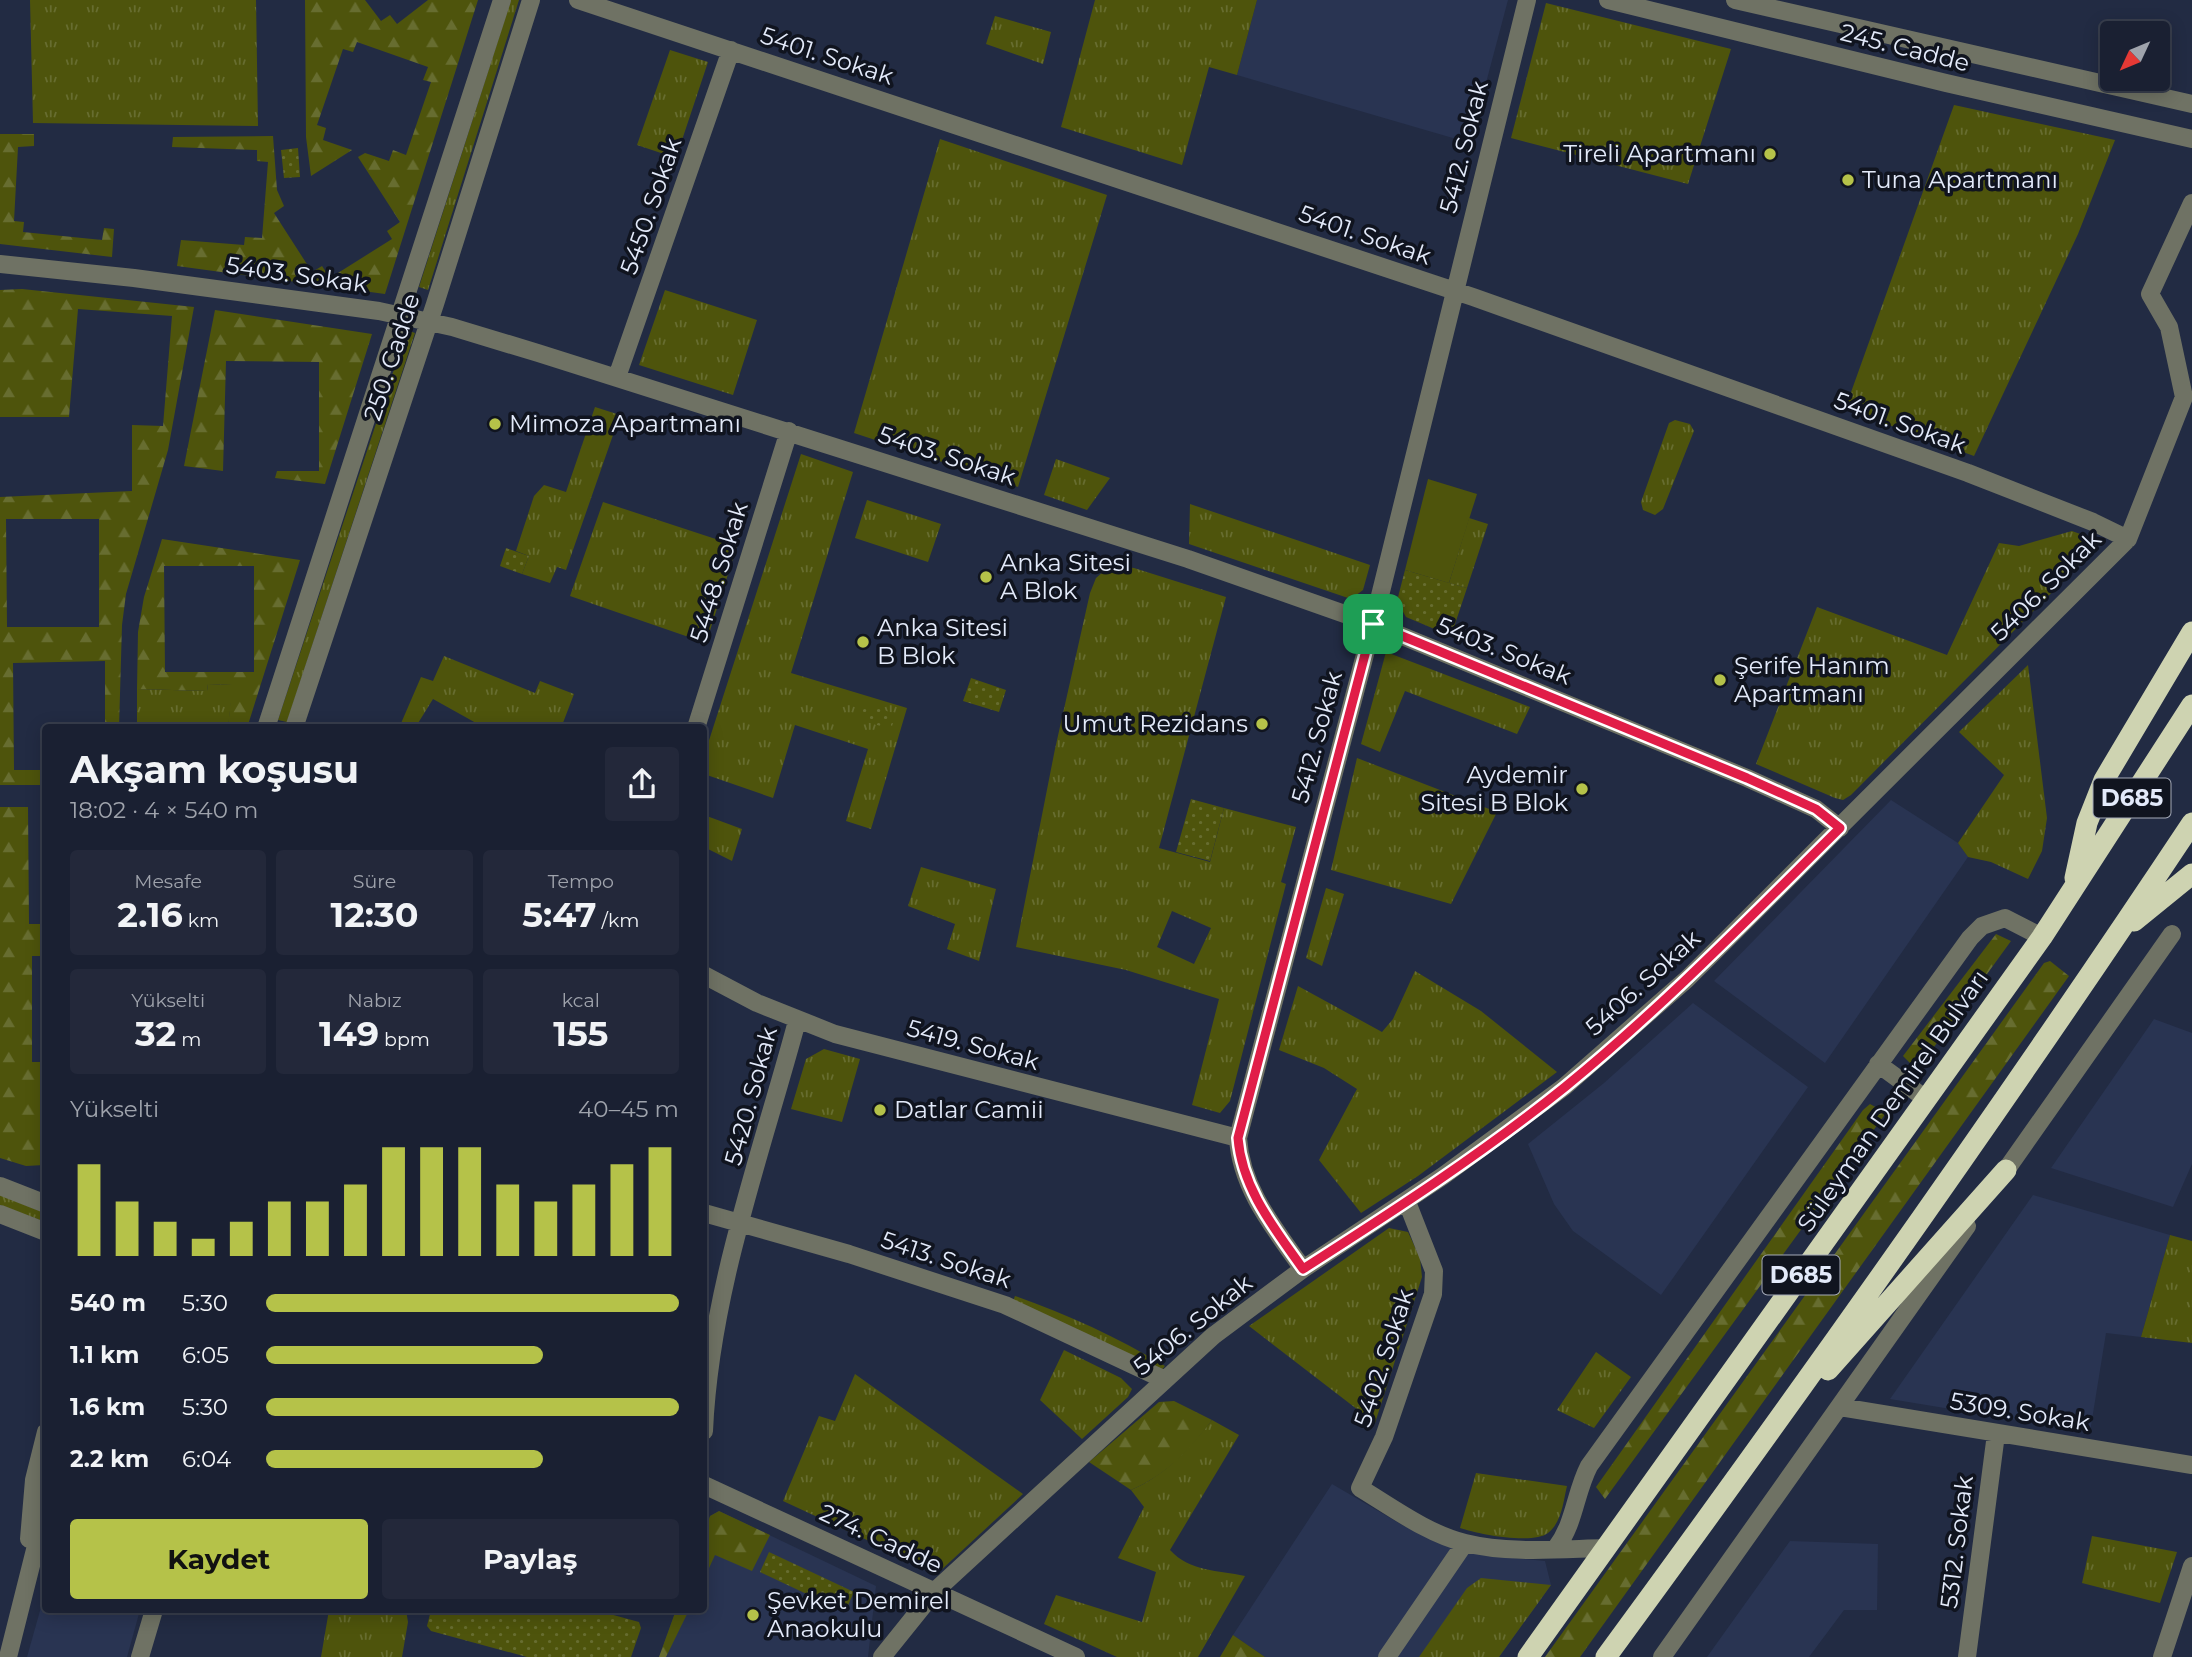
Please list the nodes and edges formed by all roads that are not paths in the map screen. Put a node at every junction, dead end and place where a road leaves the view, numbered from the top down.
1 (502, 0) edge
2 (531, 0) edge
3 (578, 0) edge
4 (1527, 0) edge
5 (1608, 0) edge
6 (1735, 0) edge
7 (731, 50) junction
8 (2192, 104) edge
9 (2192, 139) edge
10 (2192, 203) edge
11 (0, 264) edge
12 (1454, 290) junction
13 (400, 315) junction
14 (429, 321) junction
15 (617, 377) junction
16 (789, 431) junction
17 (2128, 539) junction
18 (1373, 624) junction
19 (2192, 632) edge
20 (2192, 705) edge
21 (267, 724) edge
22 (295, 724) edge
23 (697, 724) edge
24 (2192, 823) edge
25 (1840, 828) junction
26 (2192, 874) edge
27 (2072, 892) junction
28 (2172, 934) dead end
29 (2117, 936) junction
30 (2042, 937) junction
31 (707, 976) edge
32 (797, 1021) junction
33 (1878, 1064) junction
34 (1926, 1099) junction
35 (1238, 1138) junction
36 (2006, 1170) junction
37 (8, 1189) edge
38 (42, 1191) edge
39 (42, 1202) edge
40 (1407, 1202) junction
41 (0, 1214) edge
42 (707, 1214) edge
43 (741, 1223) junction
44 (42, 1230) edge
45 (1303, 1269) junction
46 (1163, 1379) junction
47 (707, 1406) edge
48 (1840, 1407) junction
49 (1996, 1434) junction
50 (1759, 1448) junction
51 (42, 1450) edge
52 (2192, 1465) edge
53 (707, 1486) edge
54 (42, 1521) edge
55 (1465, 1543) junction
56 (1556, 1548) junction
57 (1606, 1548) junction
58 (2192, 1566) edge
59 (29, 1570) junction
60 (935, 1591) junction
61 (153, 1613) edge
62 (8, 1657) edge
63 (140, 1657) edge
64 (883, 1657) edge
65 (1076, 1657) edge
66 (1387, 1657) edge
67 (1528, 1657) edge
68 (1606, 1657) edge
69 (1662, 1657) edge
70 (1967, 1657) edge
71 (2162, 1657) edge

1 - 13 street, 250. Cadde
2 - 14 street, 250. Cadde
3 - 7 street, 5401. Sokak
4 - 12 street, 5412. Sokak
5 - 9 street, 245. Cadde
6 - 8 street, 245. Cadde
7 - 12 street, 5401. Sokak
7 - 15 street, 5450. Sokak
10 - 17 street, 5406. Sokak
11 - 13 street, 5403. Sokak
12 - 17 street, 5401. Sokak
12 - 18 street, 5412. Sokak
13 - 14 street, 5403. Sokak
13 - 21 street, 250. Cadde
14 - 15 street, 5403. Sokak
14 - 22 street, 250. Cadde
15 - 16 street, 5403. Sokak
16 - 18 street, 5403. Sokak
16 - 23 street, 5448. Sokak
17 - 25 street, 5406. Sokak
18 - 25 street, 5403. Sokak
18 - 35 street, 5412. Sokak
19 - 27 highway
20 - 27 highway, Süleyman Demirel Bulvarı / D685
24 - 29 highway, D685
25 - 40 street, 5406. Sokak
26 - 29 highway
27 - 30 highway, Süleyman Demirel Bulvarı / D685
28 - 36 street
29 - 50 highway, D685
30 - 33 street
30 - 34 highway, Süleyman Demirel Bulvarı / D685
31 - 32 street, 5419. Sokak
32 - 35 street, 5419. Sokak
32 - 43 street, 5420. Sokak
33 - 34 street
33 - 56 street
34 - 57 highway, Süleyman Demirel Bulvarı / D685
35 - 45 street, 5412. Sokak
36 - 48 street
36 - 50 highway
37 - 38 street
37 - 39 street
40 - 45 street, 5406. Sokak
40 - 55 street, 5402. Sokak
41 - 44 street
42 - 43 street, 5413. Sokak
43 - 46 street, 5413. Sokak
43 - 47 street, 5420. Sokak
45 - 46 street, 5406. Sokak
46 - 60 street, 5406. Sokak
48 - 49 street, 5309. Sokak
48 - 69 street
49 - 52 street, 5309. Sokak
49 - 70 street, 5312. Sokak
50 - 68 highway, D685
51 - 59 street
53 - 60 street, 274. Cadde
54 - 59 street
55 - 56 street
55 - 66 street
56 - 57 street
57 - 67 highway, Süleyman Demirel Bulvarı / D685
58 - 71 street
59 - 62 street
60 - 64 street, 5406. Sokak
60 - 65 street, 274. Cadde
61 - 63 street

